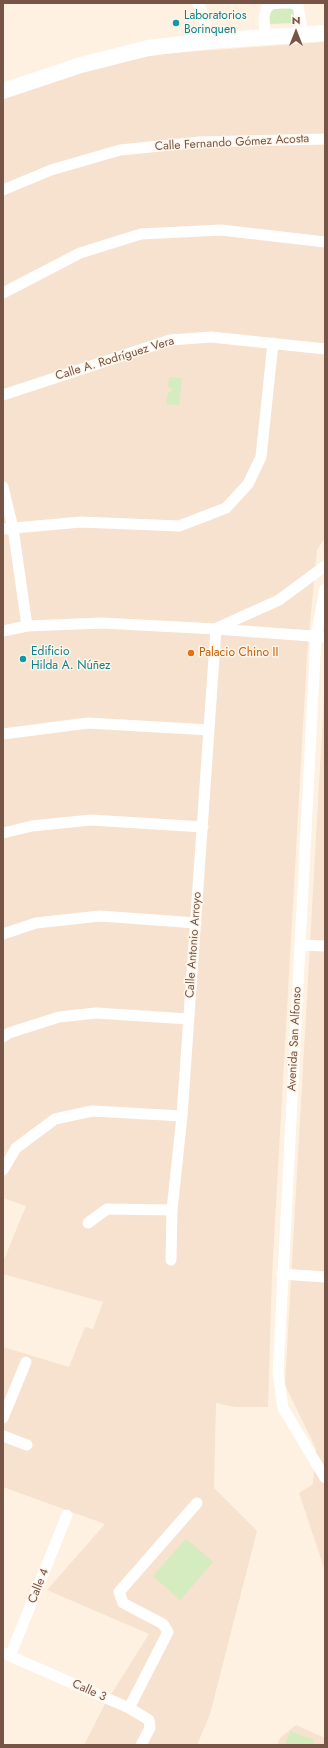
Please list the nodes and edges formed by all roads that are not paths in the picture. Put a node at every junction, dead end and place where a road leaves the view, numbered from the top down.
1 (197, 3) edge
2 (283, 3) edge
3 (325, 33) edge
4 (303, 34) junction
5 (265, 37) junction
6 (209, 41) junction
7 (3, 91) edge
8 (325, 139) edge
9 (3, 190) edge
10 (325, 242) edge
11 (3, 293) edge
12 (273, 343) junction
13 (325, 349) edge
14 (3, 395) edge
15 (3, 487) edge
16 (8, 529) edge
17 (325, 566) edge
18 (325, 589) edge
19 (27, 626) junction
20 (216, 629) junction
21 (3, 631) edge
22 (320, 636) edge
23 (210, 730) junction
24 (3, 734) edge
25 (203, 826) junction
26 (3, 833) edge
27 (196, 924) junction
28 (3, 934) edge
29 (300, 945) junction
30 (325, 946) edge
31 (189, 1019) junction
32 (3, 1037) edge
33 (182, 1116) junction
34 (3, 1170) edge
35 (172, 1210) junction
36 (88, 1223) dead end
37 (171, 1260) dead end
38 (282, 1274) junction
39 (325, 1277) edge
40 (26, 1362) dead end
41 (3, 1418) edge
42 (3, 1436) edge
43 (27, 1445) dead end
44 (325, 1478) edge
45 (197, 1503) dead end
46 (67, 1515) dead end
47 (7, 1655) edge
48 (129, 1708) junction
49 (141, 1745) edge

1 - 6 street
2 - 4 street
2 - 5 street
3 - 4 main road
4 - 5 main road
5 - 6 main road
6 - 7 main road
8 - 9 street, Calle Fernando Gómez Acosta
10 - 11 street
12 - 13 street, Calle A. Rodríguez Vera
12 - 14 street, Calle A. Rodríguez Vera
12 - 16 street
15 - 16 street
16 - 19 street
17 - 20 street
18 - 22 street, Avenida San Alfonso
19 - 20 street
19 - 21 street
20 - 22 street
20 - 23 street, Calle Antonio Arroyo
22 - 29 street, Avenida San Alfonso
23 - 24 street
23 - 25 street, Calle Antonio Arroyo
25 - 26 street
25 - 27 street, Calle Antonio Arroyo
27 - 28 street
27 - 31 street, Calle Antonio Arroyo
29 - 30 street
29 - 38 street, Avenida San Alfonso
31 - 32 street
31 - 33 street, Calle Antonio Arroyo
33 - 34 street
33 - 35 street, Calle Antonio Arroyo
35 - 36 street
35 - 37 street, Calle Antonio Arroyo
38 - 39 street
38 - 44 street, Avenida San Alfonso
40 - 41 street
42 - 43 street
45 - 48 street
46 - 47 street, Calle 4
47 - 48 street, Calle 3
48 - 49 street, Calle 3

